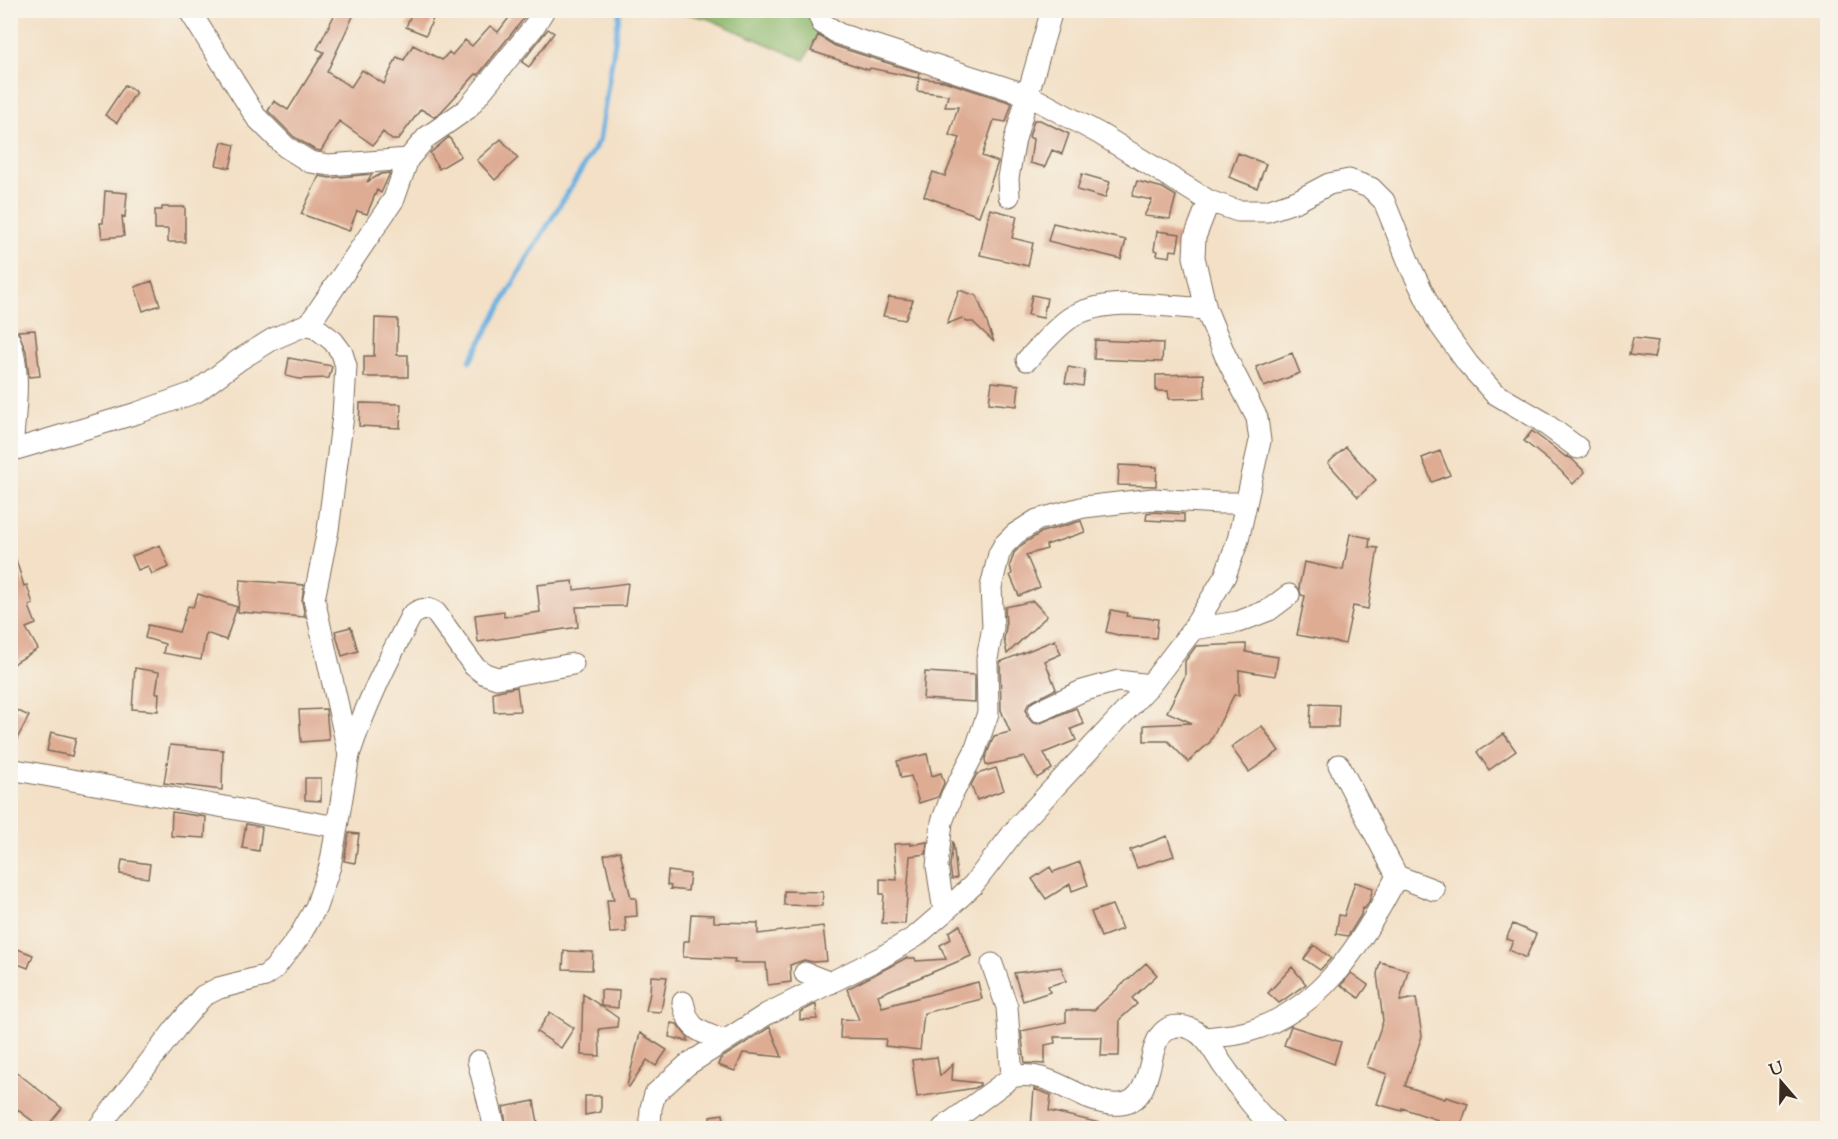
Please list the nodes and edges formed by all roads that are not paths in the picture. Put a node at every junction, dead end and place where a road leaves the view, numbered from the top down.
1 (189, 10) edge
2 (544, 10) edge
3 (817, 10) edge
4 (1052, 10) edge
5 (1028, 95) junction
6 (408, 159) junction
7 (1009, 196) dead end
8 (1209, 201) junction
9 (1206, 309) junction
10 (310, 323) junction
11 (10, 341) edge
12 (1027, 360) dead end
13 (1578, 448) dead end
14 (11, 451) edge
15 (1245, 503) junction
16 (1289, 595) dead end
17 (1193, 629) junction
18 (573, 664) dead end
19 (1150, 685) junction
20 (1039, 711) dead end
21 (349, 755) junction
22 (1340, 765) dead end
23 (10, 769) edge
24 (337, 827) junction
25 (1397, 876) junction
26 (1434, 890) dead end
27 (944, 912) junction
28 (992, 964) dead end
29 (805, 973) dead end
30 (831, 983) junction
31 (683, 1002) dead end
32 (1205, 1038) junction
33 (724, 1041) junction
34 (478, 1061) dead end
35 (1012, 1077) junction
36 (98, 1128) edge
37 (495, 1128) edge
38 (650, 1128) edge
39 (943, 1128) edge
40 (1274, 1128) edge

1 - 6 street
2 - 6 street
3 - 5 street
4 - 5 street
5 - 7 street
5 - 8 street
6 - 10 street
8 - 9 street
8 - 13 street
9 - 12 street
9 - 15 street
10 - 14 street
10 - 21 street
11 - 14 street
15 - 17 street
15 - 27 street
16 - 17 street
17 - 19 street
18 - 21 street
19 - 20 street
19 - 27 street
21 - 24 street
22 - 25 street
23 - 24 street
24 - 36 street
25 - 26 street
25 - 32 street
27 - 30 street
28 - 35 street
29 - 30 street
30 - 33 street
31 - 33 street
32 - 35 street
32 - 40 street
33 - 38 street
34 - 37 street
35 - 39 street

